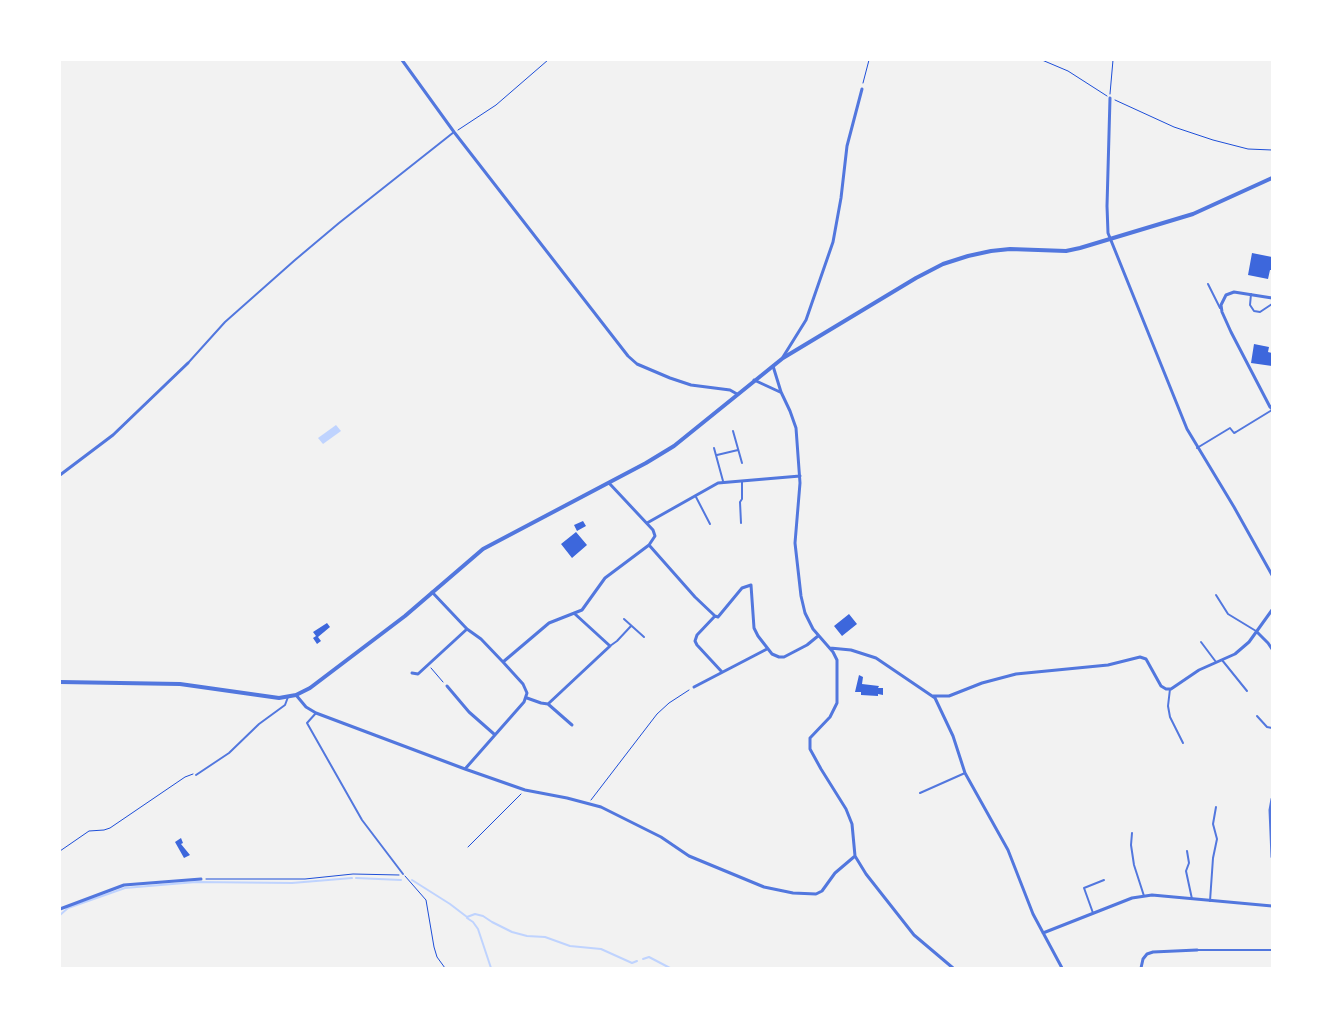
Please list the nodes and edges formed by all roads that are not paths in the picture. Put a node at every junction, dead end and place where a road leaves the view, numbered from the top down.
1 (402, 60) edge
2 (862, 89) road end
3 (1110, 98) road end
4 (454, 132) junction
5 (1272, 178) edge
6 (1112, 239) junction
7 (1208, 284) dead end
8 (1251, 294) junction
9 (1272, 298) edge
10 (1272, 304) edge
11 (1222, 312) junction
12 (783, 358) junction
13 (188, 363) joint
14 (773, 366) junction
15 (754, 380) junction
16 (781, 392) junction
17 (737, 394) junction
18 (1271, 406) edge
19 (733, 431) dead end
20 (714, 448) dead end
21 (1198, 448) junction
22 (738, 450) junction
23 (717, 455) junction
24 (742, 463) dead end
25 (60, 475) edge
26 (800, 476) junction
27 (723, 481) junction
28 (742, 481) junction
29 (608, 484) junction
30 (695, 495) junction
31 (647, 523) junction
32 (741, 523) dead end
33 (710, 524) dead end
34 (649, 545) junction
35 (1272, 576) edge
36 (432, 592) junction
37 (1216, 595) dead end
38 (1272, 610) edge
39 (575, 614) junction
40 (715, 616) junction
41 (624, 619) dead end
42 (631, 626) junction
43 (467, 629) junction
44 (1257, 632) junction
45 (818, 636) junction
46 (644, 637) dead end
47 (1201, 642) dead end
48 (610, 646) junction
49 (767, 648) junction
50 (830, 648) junction
51 (1272, 649) edge
52 (1222, 660) junction
53 (503, 662) junction
54 (1216, 662) junction
55 (722, 672) junction
56 (412, 673) dead end
57 (60, 682) edge
58 (447, 686) road end
59 (694, 687) road end
60 (1170, 689) junction
61 (1248, 691) dead end
62 (296, 695) junction
63 (932, 696) junction
64 (288, 697) junction
65 (527, 698) junction
66 (548, 704) junction
67 (316, 713) junction
68 (1258, 716) dead end
69 (572, 725) dead end
70 (1272, 728) edge
71 (494, 734) junction
72 (1183, 743) dead end
73 (464, 769) junction
74 (965, 773) junction
75 (196, 775) road end
76 (920, 793) dead end
77 (1272, 799) edge
78 (1216, 807) dead end
79 (1132, 833) dead end
80 (1187, 851) dead end
81 (855, 856) junction
82 (1272, 857) edge
83 (403, 874) road end
84 (200, 879) road end
85 (1104, 880) dead end
86 (1144, 896) junction
87 (1192, 899) junction
88 (1210, 901) junction
89 (1272, 906) edge
90 (60, 909) edge
91 (1093, 912) junction
92 (1043, 934) junction
93 (1197, 950) joint
94 (1272, 950) edge
95 (953, 968) edge
96 (1062, 968) edge
97 (1141, 968) edge

1 - 4 street
2 - 12 street
3 - 6 street
4 - 13 lane
4 - 17 street
5 - 6 street
6 - 12 street
6 - 21 street
7 - 11 lane
8 - 9 street
8 - 10 lane
8 - 11 street
11 - 18 street
12 - 14 street
13 - 25 street
14 - 15 street
14 - 16 street
15 - 16 street
15 - 17 street
16 - 26 street
17 - 29 street
18 - 21 lane
19 - 22 lane
20 - 23 lane
21 - 35 street
22 - 23 lane
22 - 24 lane
23 - 27 lane
26 - 28 street
26 - 45 street
27 - 28 street
27 - 30 street
28 - 32 lane
29 - 31 street
29 - 36 street
30 - 31 street
30 - 33 lane
31 - 34 street
34 - 39 street
34 - 40 street
36 - 43 street
36 - 62 street
37 - 44 lane
38 - 44 street
39 - 48 street
39 - 53 street
40 - 49 street
40 - 55 street
41 - 42 lane
42 - 46 lane
42 - 48 lane
43 - 53 street
43 - 56 street
44 - 51 street
44 - 52 street
45 - 49 street
45 - 50 street
47 - 54 lane
48 - 66 street
49 - 55 street
50 - 63 street
50 - 81 street
52 - 54 street
52 - 61 lane
53 - 65 street
54 - 60 street
55 - 59 street
57 - 64 street
58 - 71 street
60 - 63 street
60 - 72 lane
62 - 64 street
62 - 67 street
63 - 74 street
64 - 75 lane
65 - 66 street
65 - 71 street
66 - 69 street
67 - 73 street
67 - 83 lane
68 - 70 lane
71 - 73 street
73 - 81 street
74 - 76 lane
74 - 92 street
77 - 82 street
78 - 88 lane
79 - 86 lane
80 - 87 lane
81 - 95 street
84 - 90 street
85 - 91 lane
86 - 87 street
86 - 91 street
87 - 88 street
88 - 89 street
91 - 92 street
92 - 96 street
93 - 94 lane
93 - 97 street

